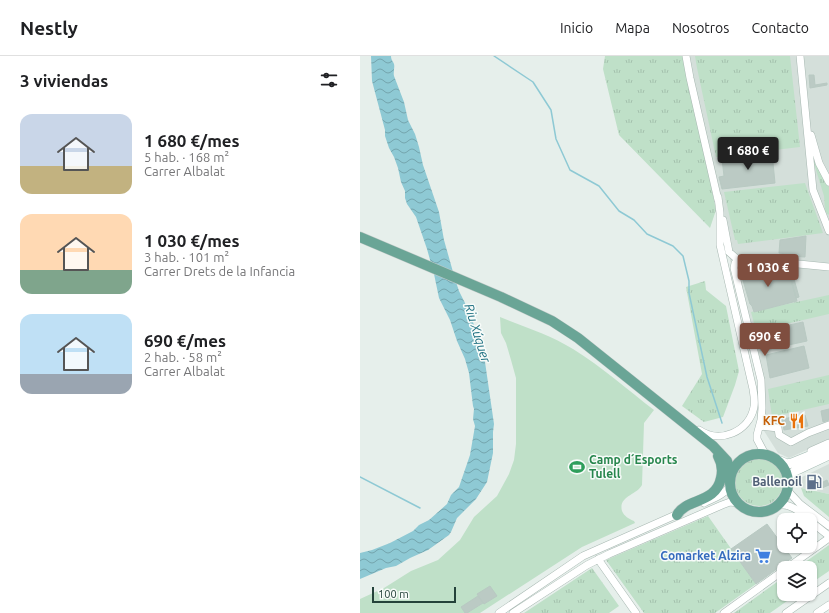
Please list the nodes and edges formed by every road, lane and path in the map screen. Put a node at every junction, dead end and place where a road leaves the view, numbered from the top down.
1 (686, 56) edge
2 (800, 56) edge
3 (806, 114) junction
4 (829, 182) edge
5 (718, 197) junction
6 (829, 232) edge
7 (360, 237) edge
8 (738, 260) junction
9 (829, 267) edge
10 (653, 397) junction
11 (676, 416) junction
12 (829, 425) edge
13 (760, 426) junction
14 (829, 443) edge
15 (714, 446) junction
16 (829, 448) edge
17 (765, 454) junction
18 (829, 455) edge
19 (746, 457) junction
20 (801, 460) junction
21 (780, 461) junction
22 (731, 475) junction
23 (789, 479) junction
24 (730, 486) junction
25 (788, 491) junction
26 (738, 503) junction
27 (778, 505) junction
28 (800, 513) edge
29 (676, 515) junction
30 (817, 526) edge
31 (829, 526) edge
32 (829, 537) edge
33 (598, 559) junction
34 (796, 561) edge
35 (777, 575) edge
36 (829, 582) edge
37 (829, 605) edge
38 (499, 613) edge
39 (512, 613) edge
40 (636, 613) edge
41 (724, 613) edge
42 (786, 613) edge
43 (817, 613) edge

1 - 5 street
2 - 3 street
3 - 4 street
3 - 6 street
5 - 8 street
5 - 10 street
7 - 10 main road
8 - 9 street
8 - 13 street
10 - 11 main road
11 - 15 main road
11 - 29 main road
12 - 13 street
13 - 17 street
14 - 20 street
15 - 19 main road
15 - 22 main road
16 - 20 main road
17 - 19 main road
17 - 21 main road
18 - 23 main road
19 - 22 main road
20 - 21 main road
21 - 23 main road
22 - 24 main road
23 - 25 main road
24 - 26 main road
24 - 29 street
25 - 27 main road
25 - 31 street
26 - 27 main road
26 - 33 street
27 - 28 street
29 - 38 street
30 - 32 street
32 - 34 street
33 - 39 street
33 - 40 street
35 - 41 street
36 - 42 street
37 - 43 street

